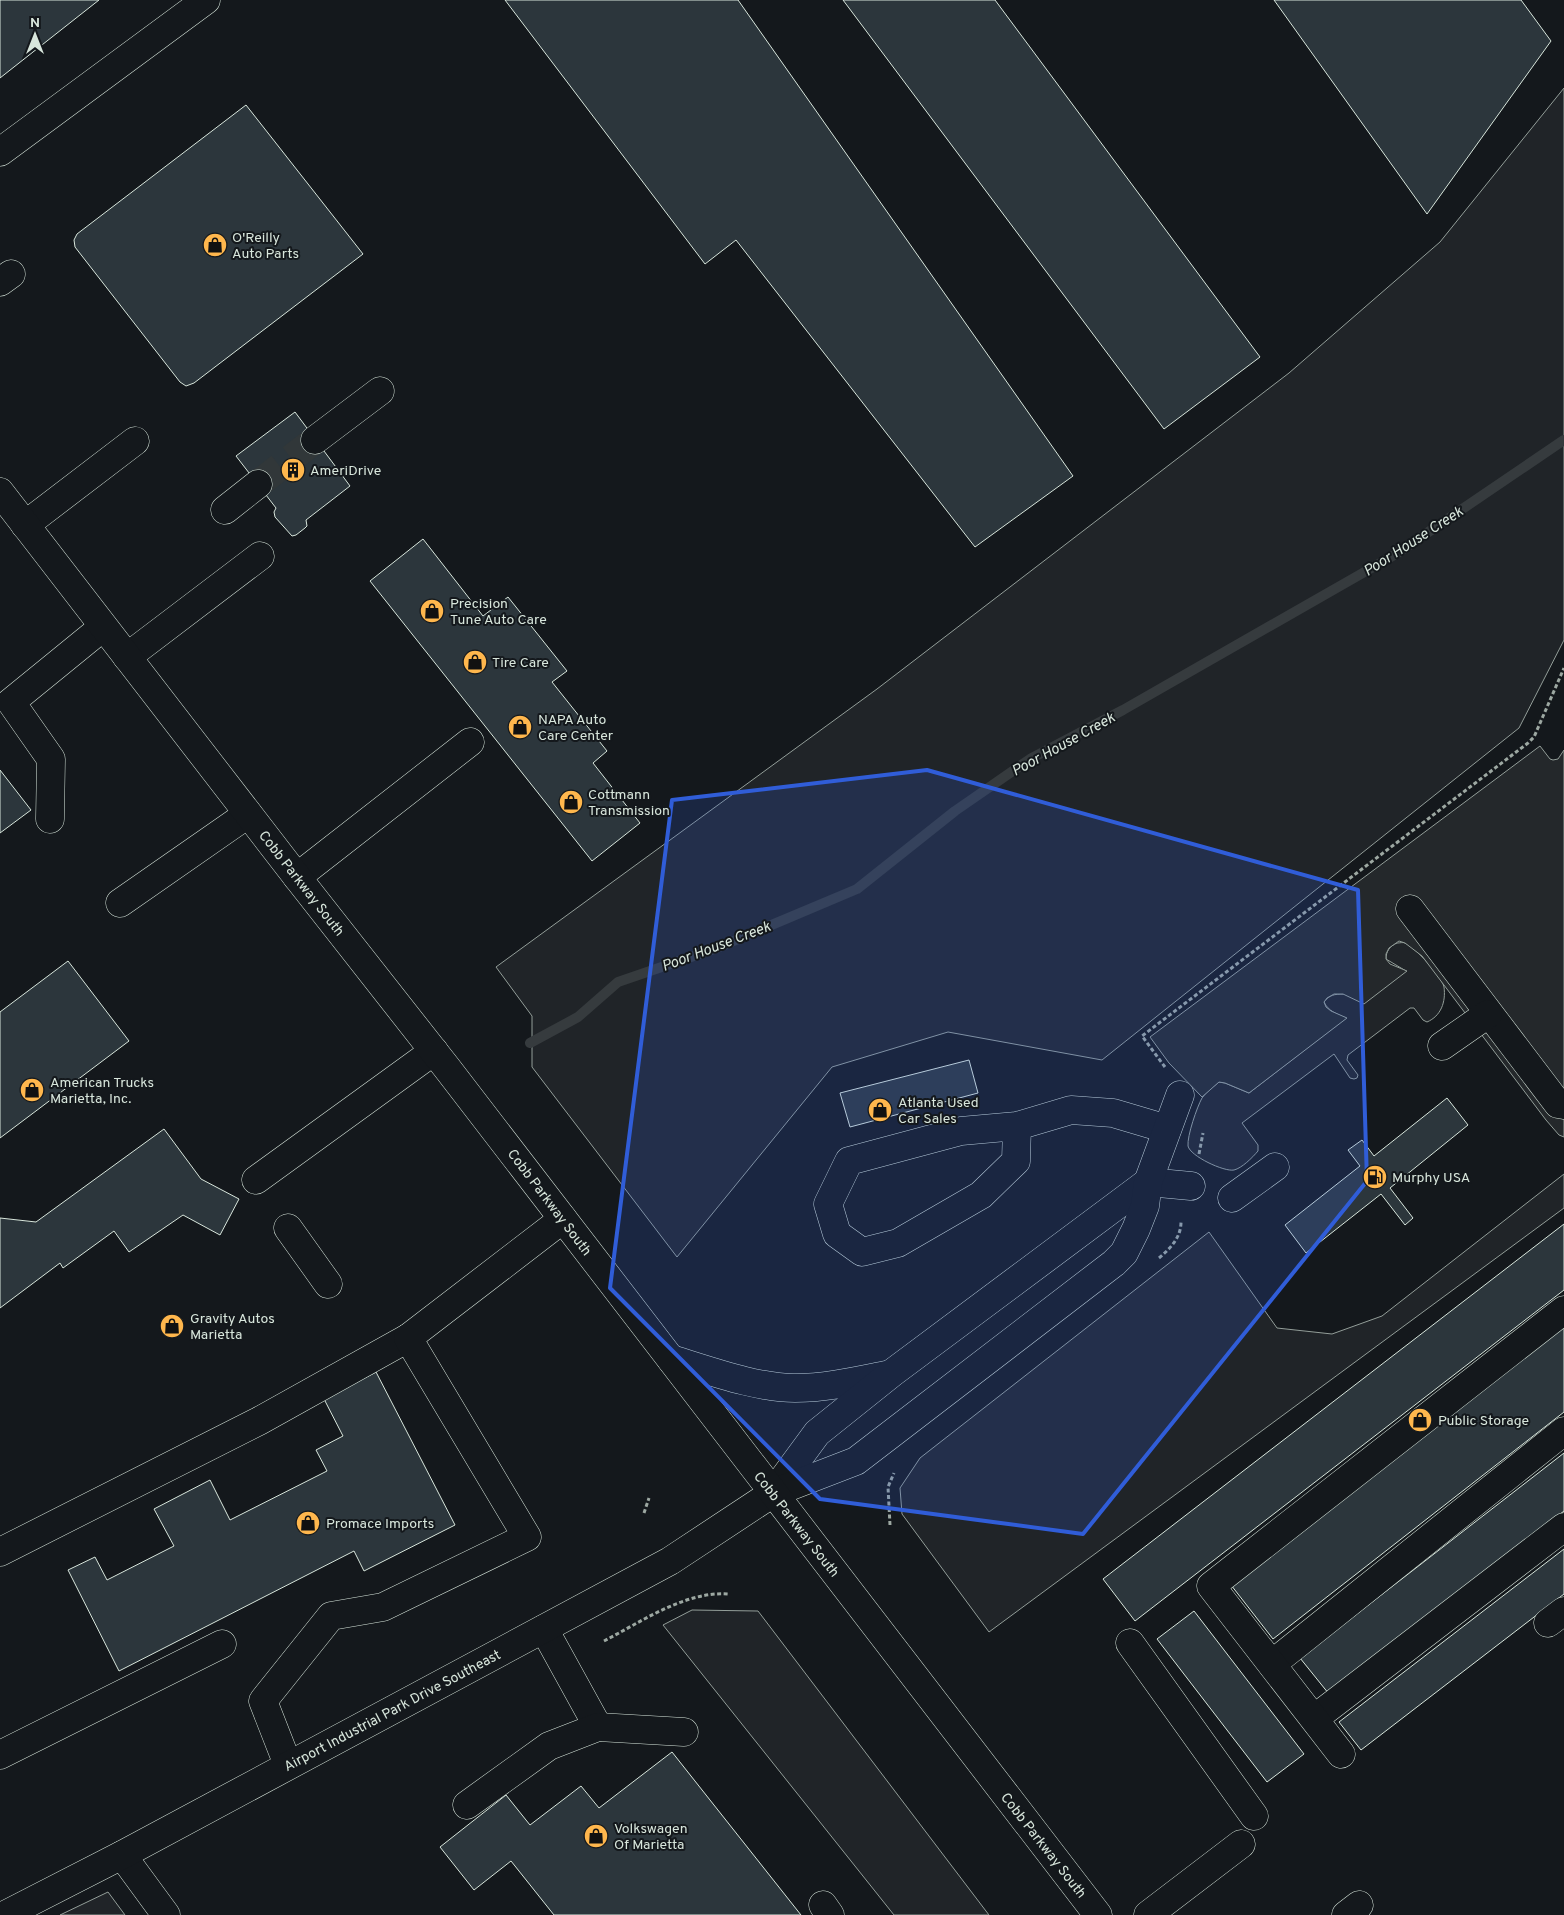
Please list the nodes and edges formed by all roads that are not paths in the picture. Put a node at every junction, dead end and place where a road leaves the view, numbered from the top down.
1 (206, 0) edge
2 (0, 152) edge
3 (380, 391) dead end
4 (316, 440) tunnel mouth
5 (136, 441) dead end
6 (258, 484) tunnel mouth
7 (0, 492) edge
8 (225, 510) dead end
9 (25, 525) junction
10 (260, 556) dead end
11 (104, 627) junction
12 (127, 658) junction
13 (470, 742) dead end
14 (248, 814) junction
15 (50, 819) dead end
16 (297, 877) junction
17 (120, 903) dead end
18 (1410, 909) dead end
19 (1488, 1014) junction
20 (1442, 1046) dead end
21 (434, 1051) junction
22 (1180, 1095) dead end
23 (1564, 1104) edge
24 (1017, 1126) junction
25 (1168, 1129) junction
26 (1275, 1167) dead end
27 (256, 1180) dead end
28 (1148, 1182) junction
29 (1191, 1186) dead end
30 (1232, 1198) dead end
31 (563, 1219) junction
32 (288, 1228) dead end
33 (328, 1284) dead end
34 (1564, 1310) edge
35 (408, 1338) junction
36 (671, 1359) junction
37 (892, 1373) junction
38 (1564, 1431) edge
39 (773, 1492) junction
40 (1564, 1527) edge
41 (0, 1552) edge
42 (544, 1629) junction
43 (1130, 1643) dead end
44 (222, 1644) dead end
45 (1272, 1664) junction
46 (1315, 1718) junction
47 (598, 1727) junction
48 (684, 1732) dead end
49 (1341, 1754) dead end
50 (0, 1755) edge
51 (288, 1765) junction
52 (467, 1805) dead end
53 (1254, 1816) dead end
54 (1241, 1844) dead end
55 (122, 1855) junction
56 (1094, 1912) edge
57 (5, 1915) edge
58 (166, 1915) edge
59 (1148, 1915) edge

1 - 2 street
3 - 4 street
5 - 9 street
6 - 8 street
7 - 9 street, Cobb Parkway South
9 - 11 street, Cobb Parkway South
10 - 12 street
11 - 12 street, Cobb Parkway South
11 - 15 street
12 - 14 street, Cobb Parkway South
13 - 16 street
14 - 16 street, Cobb Parkway South
14 - 17 street
16 - 21 street, Cobb Parkway South
18 - 19 street
19 - 20 street
19 - 23 street
21 - 27 street
21 - 31 street, Cobb Parkway South
22 - 25 street
24 - 24 street
24 - 25 street
25 - 28 street
26 - 30 street
28 - 29 street
28 - 37 street
28 - 39 street
31 - 35 street
31 - 36 street, Cobb Parkway South
32 - 33 street
34 - 45 street
35 - 41 street
35 - 51 street
36 - 37 street
36 - 39 street, Cobb Parkway South
37 - 39 street
38 - 45 street
39 - 42 street, Airport Industrial Park Drive Southeast
39 - 56 street, Cobb Parkway South
40 - 46 street
42 - 47 street
42 - 51 street, Airport Industrial Park Drive Southeast
43 - 53 street
44 - 50 street
45 - 46 street
46 - 49 street
47 - 48 street
47 - 52 street
51 - 55 street, Airport Industrial Park Drive Southeast
54 - 59 street
55 - 57 street, Airport Industrial Park Drive Southeast
55 - 58 street

